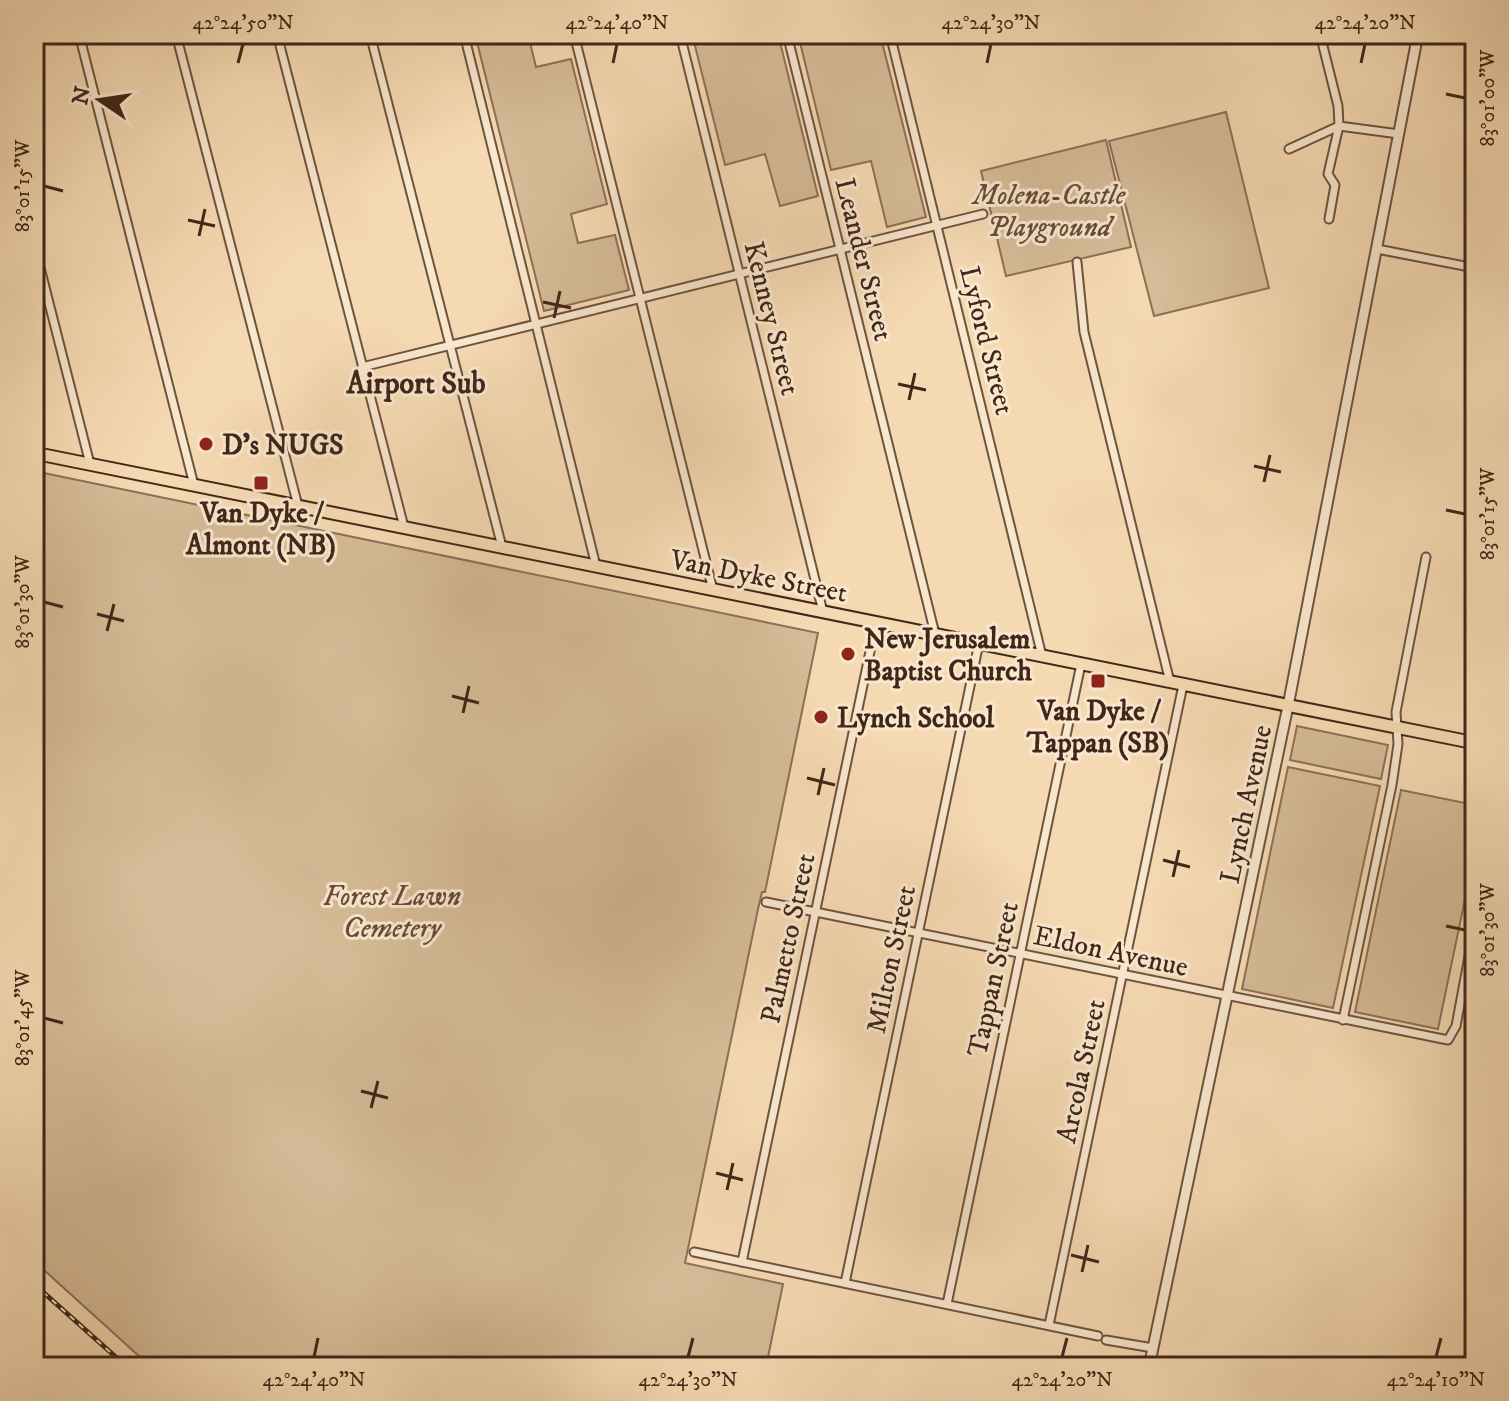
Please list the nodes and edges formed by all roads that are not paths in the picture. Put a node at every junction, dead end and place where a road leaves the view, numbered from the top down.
1 (79, 34) edge
2 (176, 34) edge
3 (277, 34) edge
4 (370, 34) edge
5 (464, 34) edge
6 (574, 34) edge
7 (680, 34) edge
8 (787, 34) edge
9 (890, 34) edge
10 (1320, 34) edge
11 (1418, 34) edge
12 (1339, 126) junction
13 (1399, 134) junction
14 (1289, 149) dead end
15 (983, 214) dead end
16 (1329, 219) dead end
17 (937, 226) junction
18 (34, 244) edge
19 (1377, 249) junction
20 (840, 250) junction
21 (1077, 262) dead end
22 (1475, 268) edge
23 (739, 274) junction
24 (640, 299) junction
25 (536, 325) junction
26 (450, 346) junction
27 (362, 367) junction
28 (34, 453) edge
29 (90, 464) junction
30 (194, 485) junction
31 (298, 506) junction
32 (404, 527) junction
33 (502, 547) junction
34 (1426, 557) dead end
35 (596, 566) junction
36 (713, 590) junction
37 (823, 612) junction
38 (876, 623) junction
39 (935, 634) junction
40 (979, 643) junction
41 (1042, 656) junction
42 (1081, 664) junction
43 (1170, 682) junction
44 (1183, 685) junction
45 (1288, 706) junction
46 (1396, 726) junction
47 (1475, 743) edge
48 (766, 902) dead end
49 (815, 912) junction
50 (1475, 924) edge
51 (918, 932) junction
52 (1020, 954) junction
53 (1122, 975) junction
54 (1227, 996) junction
55 (1343, 1020) junction
56 (694, 1252) dead end
57 (742, 1262) junction
58 (845, 1283) junction
59 (947, 1304) junction
60 (1049, 1325) junction
61 (1098, 1336) dead end
62 (1106, 1340) dead end
63 (1153, 1348) junction
64 (1149, 1367) edge

1 - 30 street
2 - 31 street
3 - 27 street
4 - 26 street
5 - 25 street
6 - 24 street
7 - 23 street, Kenney Street
8 - 20 street, Leander Street
9 - 17 street, Lyford Street
10 - 12 street
11 - 13 street, Lynch Avenue
12 - 13 street
12 - 14 street
12 - 16 street
13 - 19 street, Lynch Avenue
15 - 17 street
17 - 20 street
17 - 41 street, Lyford Street
18 - 29 street
19 - 22 street
19 - 45 street, Lynch Avenue
20 - 23 street
20 - 39 street, Leander Street
21 - 43 street
23 - 24 street
23 - 37 street, Kenney Street
24 - 25 street
24 - 36 street
25 - 26 street
25 - 35 street
26 - 27 street
26 - 33 street
27 - 32 street
28 - 29 main road, Van Dyke Street
29 - 30 main road, Van Dyke Street
30 - 31 main road, Van Dyke Street
31 - 32 main road, Van Dyke Street
32 - 33 main road, Van Dyke Street
33 - 35 main road, Van Dyke Street
34 - 46 street
35 - 36 main road, Van Dyke Street
36 - 37 main road, Van Dyke Street
37 - 38 main road, Van Dyke Street
38 - 39 main road, Van Dyke Street
38 - 49 street, Palmetto Street
39 - 40 main road, Van Dyke Street
40 - 41 main road, Van Dyke Street
40 - 51 street, Milton Street
41 - 42 main road, Van Dyke Street
42 - 43 main road, Van Dyke Street
42 - 52 street, Tappan Street
43 - 44 main road, Van Dyke Street
44 - 45 main road, Van Dyke Street
44 - 53 street, Arcola Street
45 - 46 main road, Van Dyke Street
45 - 54 street, Lynch Avenue
46 - 47 main road, Van Dyke Street
46 - 55 street
48 - 49 street, Eldon Avenue
49 - 51 street, Eldon Avenue
49 - 57 street, Palmetto Street
50 - 55 street, Eldon Avenue
51 - 52 street, Eldon Avenue
51 - 58 street, Milton Street
52 - 53 street, Eldon Avenue
52 - 59 street, Tappan Street
53 - 54 street, Eldon Avenue
53 - 60 street, Arcola Street
54 - 55 street, Eldon Avenue
54 - 63 street, Lynch Avenue
56 - 57 street
57 - 58 street
58 - 59 street
59 - 60 street
60 - 61 street
62 - 63 street
63 - 64 street, Lynch Avenue

